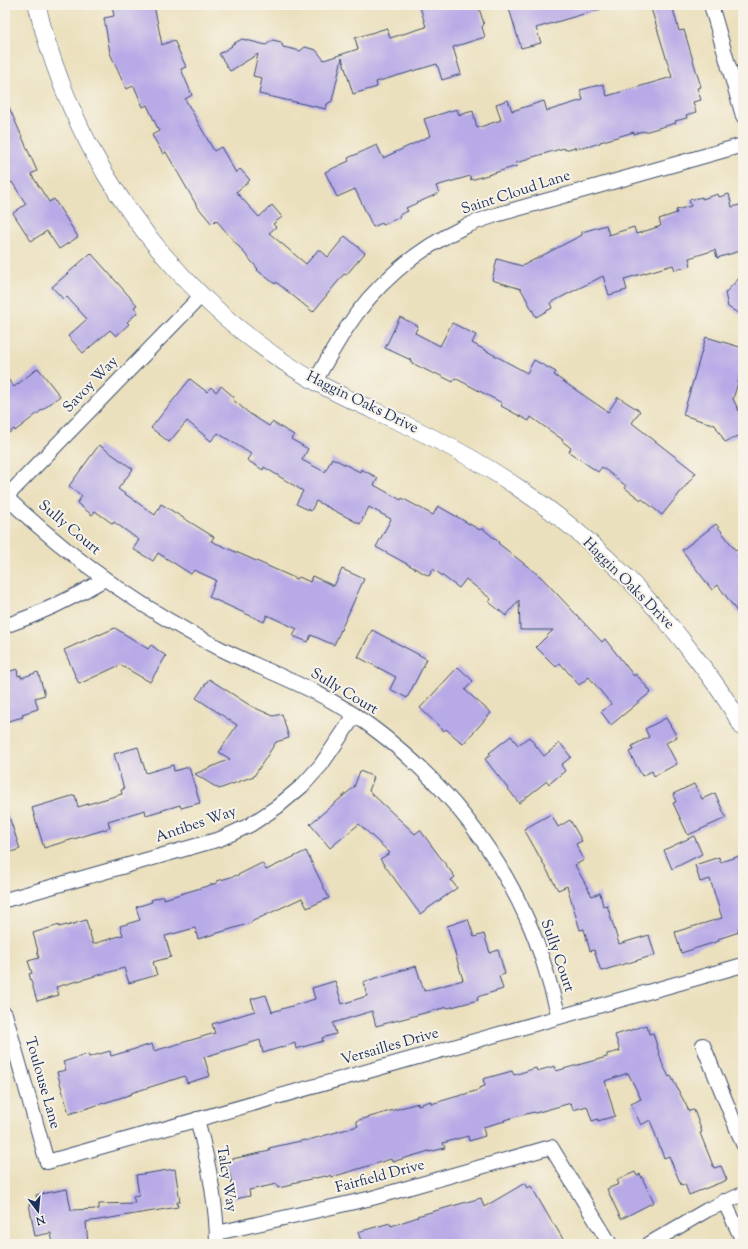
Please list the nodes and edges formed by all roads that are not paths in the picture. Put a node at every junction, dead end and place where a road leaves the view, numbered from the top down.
1 (37, 5) edge
2 (711, 5) edge
3 (743, 116) edge
4 (743, 145) edge
5 (201, 296) junction
6 (315, 381) junction
7 (6, 497) edge
8 (104, 579) junction
9 (5, 626) edge
10 (355, 715) junction
11 (742, 723) edge
12 (5, 900) edge
13 (743, 964) edge
14 (5, 1014) edge
15 (559, 1017) junction
16 (703, 1045) dead end
17 (197, 1119) junction
18 (743, 1144) edge
19 (47, 1162) joint
20 (743, 1194) edge
21 (724, 1201) junction
22 (217, 1238) edge
23 (743, 1241) edge
24 (610, 1244) edge
25 (649, 1244) edge

1 - 5 street, Haggin Oaks Drive
2 - 3 street
4 - 6 street, Saint Cloud Lane
5 - 6 street, Haggin Oaks Drive
5 - 7 street, Savoy Way
6 - 11 street, Haggin Oaks Drive
7 - 8 street, Sully Court
8 - 9 street
8 - 10 street, Sully Court
10 - 12 street, Antibes Way
10 - 15 street, Sully Court
13 - 15 street, Versailles Drive
14 - 19 street, Toulouse Lane
15 - 17 street, Versailles Drive
16 - 18 street
17 - 19 street, Versailles Drive
17 - 22 street, Talcy Way
20 - 21 street
21 - 23 street
21 - 25 street
22 - 24 street, Fairfield Drive

